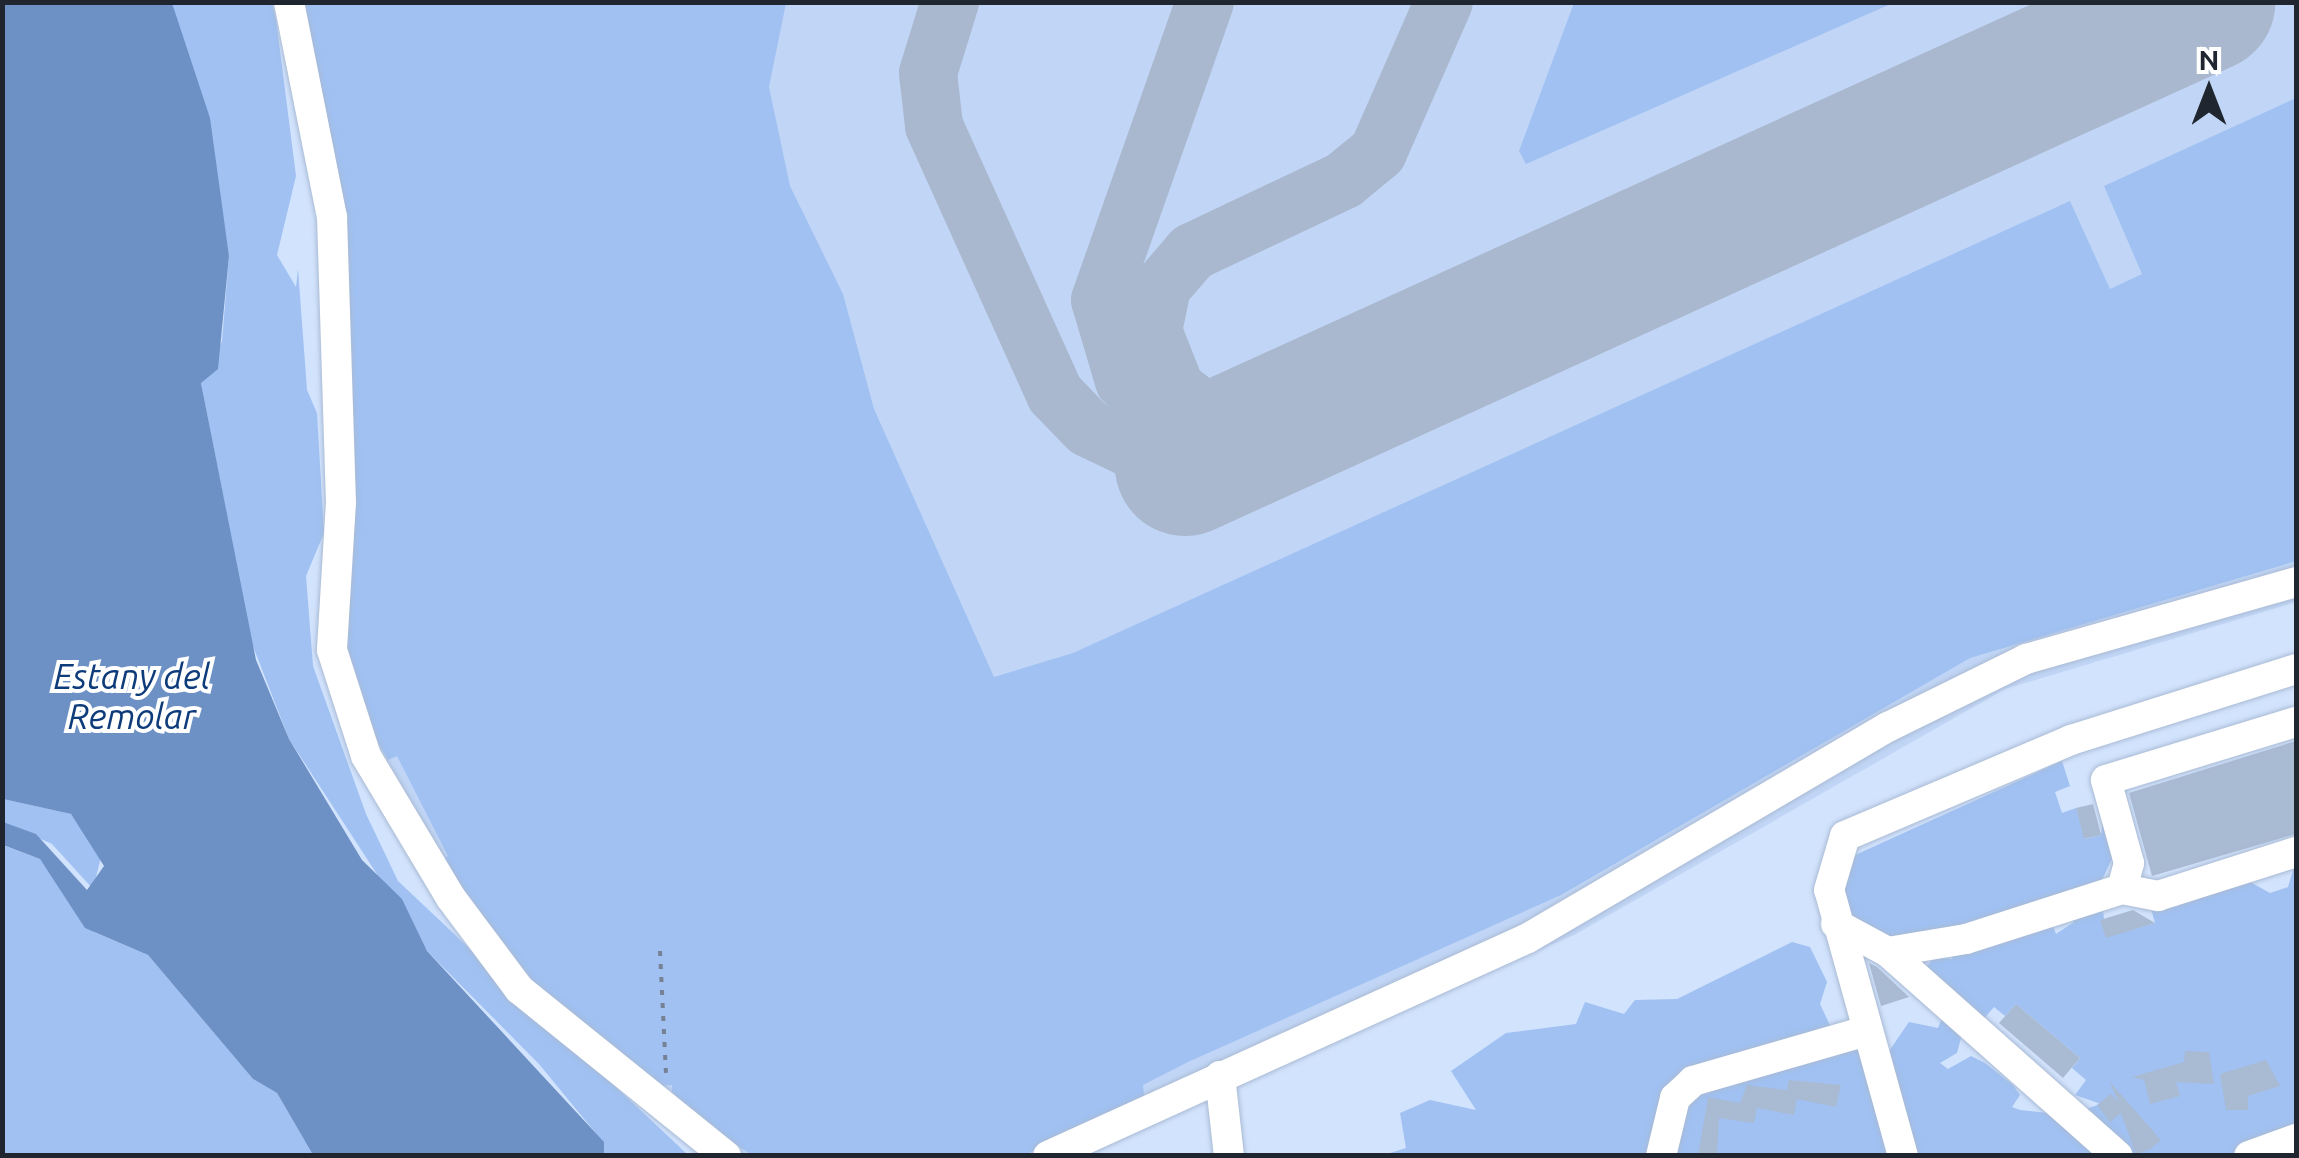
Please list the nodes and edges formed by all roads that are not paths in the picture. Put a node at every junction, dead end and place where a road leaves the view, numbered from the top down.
1 (290, 2) edge
2 (2296, 582) edge
3 (2296, 669) edge
4 (2296, 722) edge
5 (2296, 852) edge
6 (2122, 889) junction
7 (1836, 924) junction
8 (1888, 952) junction
9 (1863, 1032) junction
10 (1220, 1076) junction
11 (2296, 1139) edge
12 (726, 1156) edge
13 (1048, 1156) edge
14 (1229, 1156) edge
15 (1662, 1156) edge
16 (1903, 1156) edge
17 (2118, 1156) edge
18 (2249, 1156) edge

1 - 12 lane
2 - 10 lane
3 - 7 lane
4 - 6 lane
5 - 6 lane
6 - 8 lane
7 - 8 lane
7 - 9 lane
8 - 17 lane
9 - 15 lane
9 - 16 lane
10 - 13 lane
10 - 14 lane
11 - 18 lane

